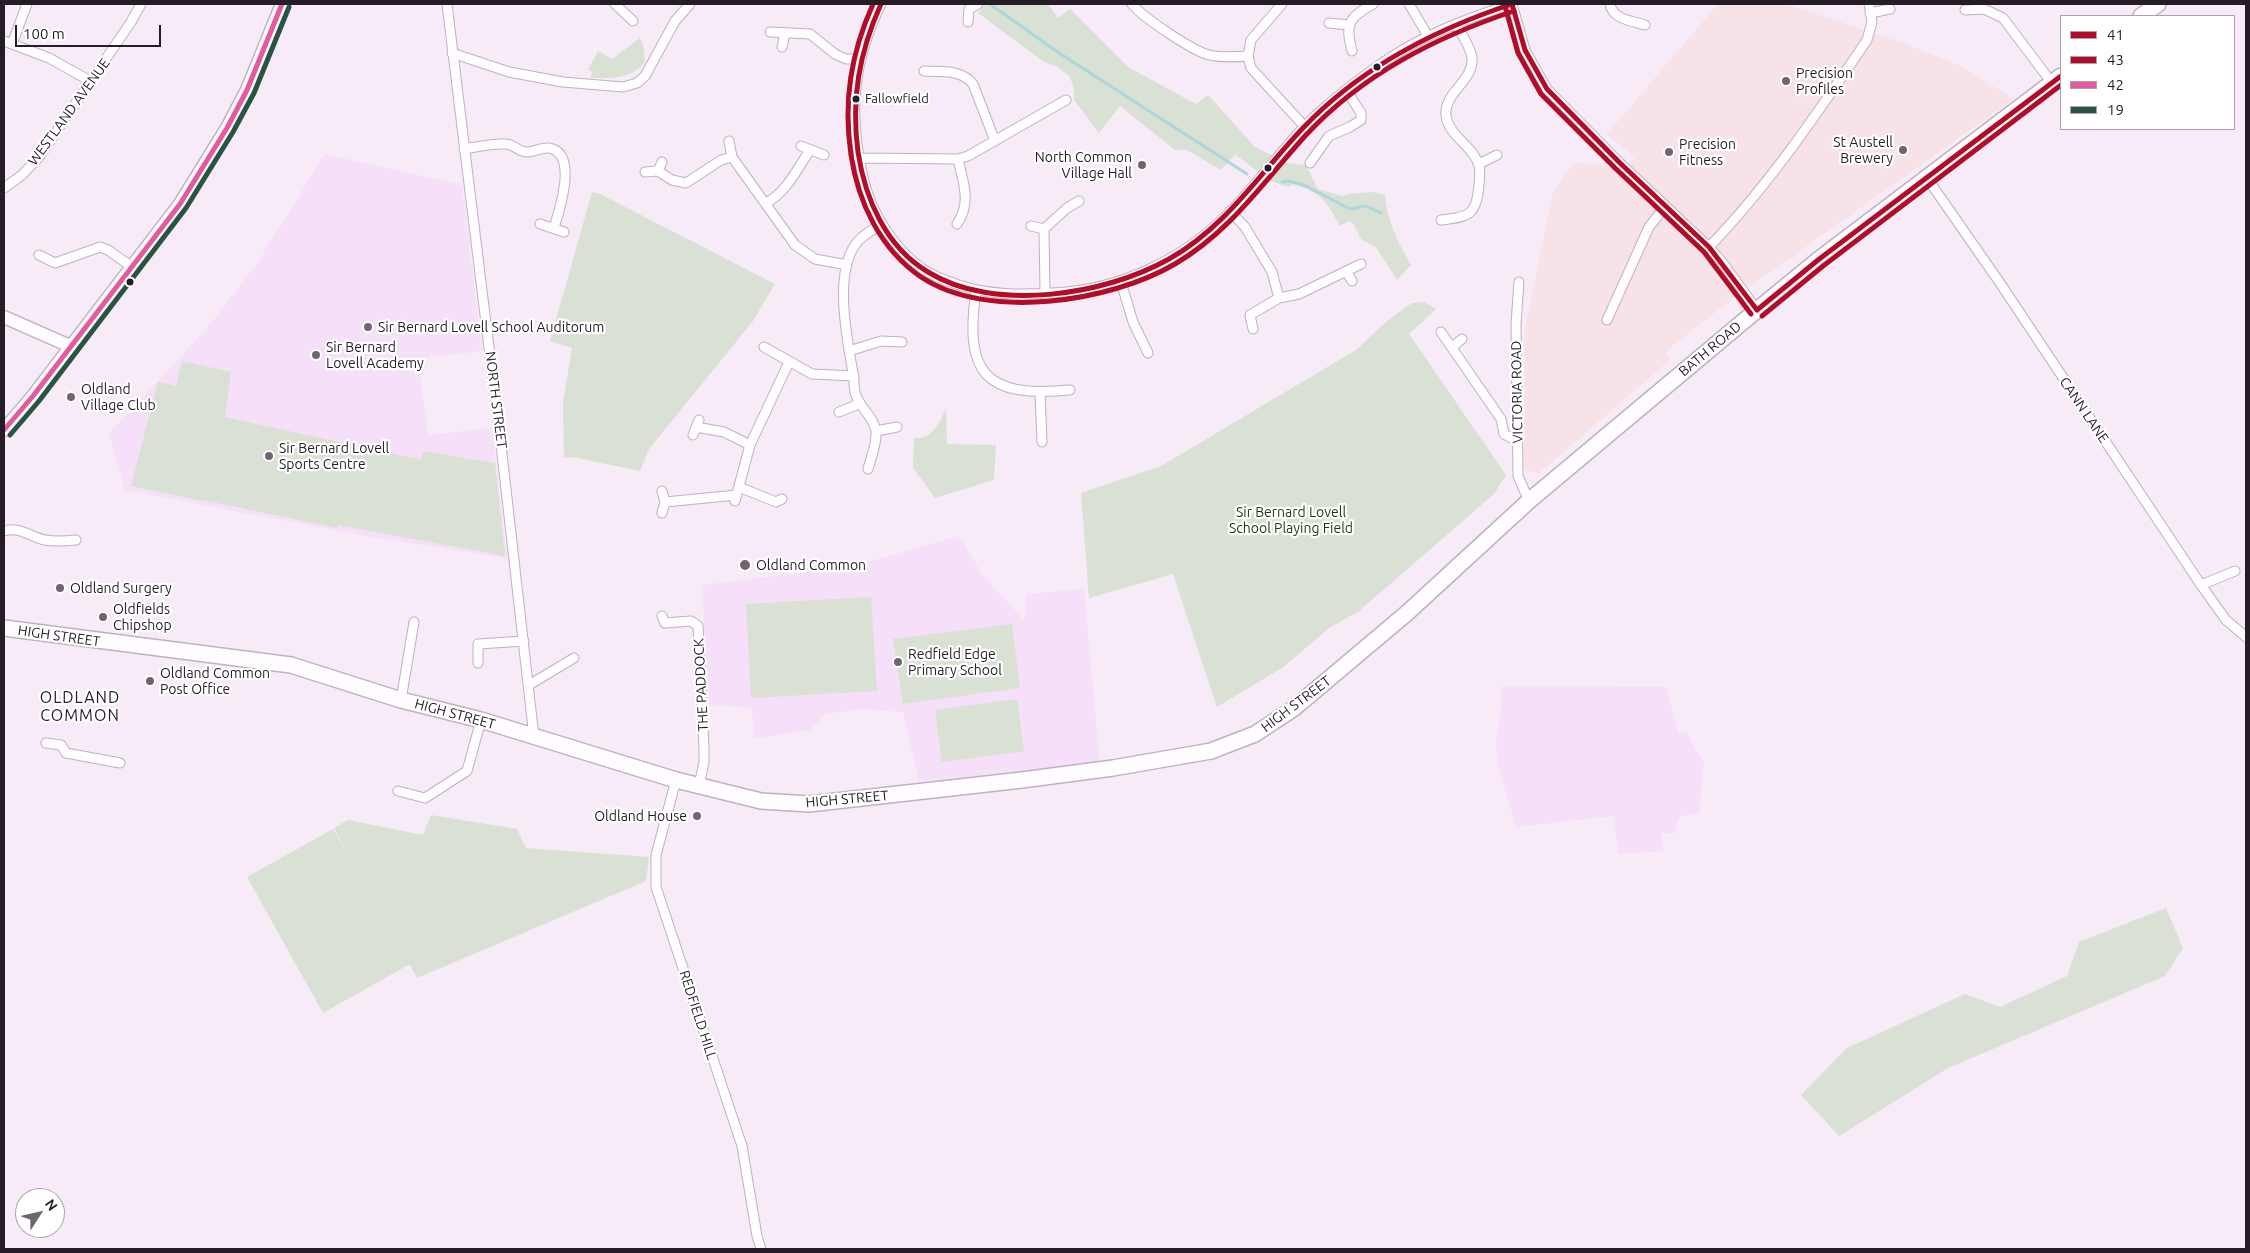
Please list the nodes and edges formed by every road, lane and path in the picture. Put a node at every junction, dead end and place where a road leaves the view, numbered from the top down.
1 (27, 4) edge
2 (141, 4) edge
3 (282, 4) edge
4 (447, 4) edge
5 (615, 4) edge
6 (690, 4) edge
7 (881, 4) edge
8 (1132, 4) edge
9 (1282, 4) edge
10 (1373, 4) edge
11 (1409, 4) edge
12 (1512, 4) edge
13 (1610, 4) edge
14 (2158, 4) edge
15 (971, 5) edge
16 (1869, 8) edge
17 (1890, 9) dead end
18 (1965, 10) dead end
19 (2142, 15) edge
20 (633, 21) dead end
21 (968, 22) dead end
22 (1329, 23) dead end
23 (1456, 24) junction
24 (1348, 25) junction
25 (1645, 25) dead end
26 (770, 32) dead end
27 (786, 33) junction
28 (1428, 36) junction
29 (8, 42) edge
30 (782, 47) dead end
31 (1352, 51) dead end
32 (452, 53) junction
33 (1248, 56) junction
34 (860, 59) junction
35 (944, 61) dead end
36 (924, 71) dead end
37 (943, 72) junction
38 (2057, 80) edge
39 (92, 82) junction
40 (1346, 90) junction
41 (1066, 100) dead end
42 (1041, 114) junction
43 (1047, 123) dead end
44 (1304, 127) junction
45 (729, 141) dead end
46 (995, 141) junction
47 (464, 149) junction
48 (1496, 155) dead end
49 (824, 156) dead end
50 (732, 157) junction
51 (858, 158) junction
52 (958, 159) junction
53 (662, 162) dead end
54 (1310, 163) dead end
55 (1479, 164) junction
56 (658, 171) junction
57 (645, 172) dead end
58 (1927, 178) junction
59 (4, 188) edge
60 (1080, 201) dead end
61 (766, 204) junction
62 (1666, 207) junction
63 (1230, 211) junction
64 (1441, 220) dead end
65 (540, 224) dead end
66 (882, 224) junction
67 (957, 224) dead end
68 (1031, 226) dead end
69 (554, 228) junction
70 (1044, 229) junction
71 (564, 232) dead end
72 (1709, 247) junction
73 (39, 255) dead end
74 (1361, 264) dead end
75 (847, 265) junction
76 (132, 266) junction
77 (1346, 271) junction
78 (1352, 281) dead end
79 (1121, 282) junction
80 (1519, 282) dead end
81 (976, 291) junction
82 (1045, 294) junction
83 (1279, 298) junction
84 (1294, 303) dead end
85 (1757, 310) junction
86 (4, 317) edge
87 (1607, 320) dead end
88 (1253, 329) dead end
89 (1441, 332) dead end
90 (1462, 340) dead end
91 (902, 342) dead end
92 (70, 346) junction
93 (764, 347) dead end
94 (1452, 347) junction
95 (849, 351) junction
96 (1148, 353) dead end
97 (789, 362) junction
98 (854, 376) junction
99 (1070, 390) dead end
100 (1040, 392) junction
101 (859, 404) junction
102 (839, 412) dead end
103 (696, 427) dead end
104 (898, 427) dead end
105 (4, 430) edge
106 (876, 431) junction
107 (1518, 441) junction
108 (1042, 442) dead end
109 (750, 445) junction
110 (868, 469) dead end
111 (662, 492) dead end
112 (737, 494) junction
113 (782, 499) dead end
114 (1530, 500) junction
115 (665, 502) junction
116 (662, 513) dead end
117 (4, 531) edge
118 (76, 540) dead end
119 (2235, 571) dead end
120 (2201, 585) junction
121 (662, 616) dead end
122 (414, 622) dead end
123 (4, 628) edge
124 (2246, 637) edge
125 (524, 641) junction
126 (574, 658) dead end
127 (478, 663) dead end
128 (529, 684) junction
129 (401, 700) junction
130 (480, 720) junction
131 (534, 737) junction
132 (46, 743) dead end
133 (120, 764) dead end
134 (676, 780) junction
135 (699, 786) junction
136 (398, 791) dead end
137 (761, 1249) edge

1 - 29 street
2 - 39 street, WESTLAND AVENUE
3 - 76 street
4 - 32 street, NORTH STREET
5 - 20 street
6 - 32 street
7 - 34 street
8 - 33 street
9 - 33 street
10 - 24 street
11 - 28 street
12 - 23 street
12 - 62 street
13 - 25 street
14 - 19 main road
15 - 21 street
16 - 17 street
16 - 72 street
18 - 38 street
22 - 24 street
23 - 28 street
23 - 55 street
24 - 31 street
26 - 27 street
27 - 30 street
27 - 34 street
28 - 40 street
29 - 39 street
32 - 47 street, NORTH STREET
33 - 44 street
34 - 51 street
35 - 37 street
36 - 37 street
37 - 46 street
38 - 58 main road, BATH ROAD
39 - 59 street, WESTLAND AVENUE
40 - 44 street
40 - 54 street
41 - 42 street
42 - 43 street
42 - 46 street
44 - 63 street
45 - 50 street
46 - 52 street
47 - 69 street
47 - 125 street, NORTH STREET
48 - 55 street
49 - 61 street
50 - 56 street
50 - 61 street
51 - 52 street
51 - 66 street
52 - 67 street
53 - 56 street
55 - 64 street
56 - 57 street
58 - 85 main road, BATH ROAD
58 - 120 street, CANN LANE
60 - 70 street
61 - 75 street
62 - 72 street
62 - 87 street
63 - 79 street
63 - 83 street
65 - 69 street
66 - 75 street
66 - 81 street
68 - 70 street
69 - 71 street
70 - 82 street
72 - 85 street
73 - 76 street
74 - 77 street
75 - 95 street
76 - 92 street
77 - 78 street
77 - 83 street
79 - 82 street
79 - 96 street
80 - 107 street, VICTORIA ROAD
81 - 82 street
81 - 100 street
83 - 84 street
83 - 88 street
85 - 114 main road, BATH ROAD
86 - 92 street
89 - 94 street
90 - 94 street
91 - 95 street
92 - 105 street
93 - 97 street
94 - 107 street
95 - 98 street
97 - 98 street
97 - 109 street
98 - 101 street
99 - 100 street
100 - 108 street
101 - 102 street
101 - 106 street
103 - 109 street
104 - 106 street
106 - 110 street
107 - 114 street, VICTORIA ROAD
109 - 112 street
111 - 115 street
112 - 113 street
112 - 115 street
114 - 135 main road, HIGH STREET
115 - 116 street
117 - 118 street
119 - 120 street
120 - 124 street, CANN LANE
121 - 135 street, THE PADDOCK
122 - 129 street
123 - 129 main road, HIGH STREET
125 - 127 street
125 - 128 street, NORTH STREET
126 - 128 street
128 - 131 street, NORTH STREET
129 - 130 main road, HIGH STREET
130 - 131 main road, HIGH STREET
130 - 136 street
131 - 134 main road, HIGH STREET
132 - 133 street
134 - 135 main road, HIGH STREET
134 - 137 street, REDFIELD HILL

